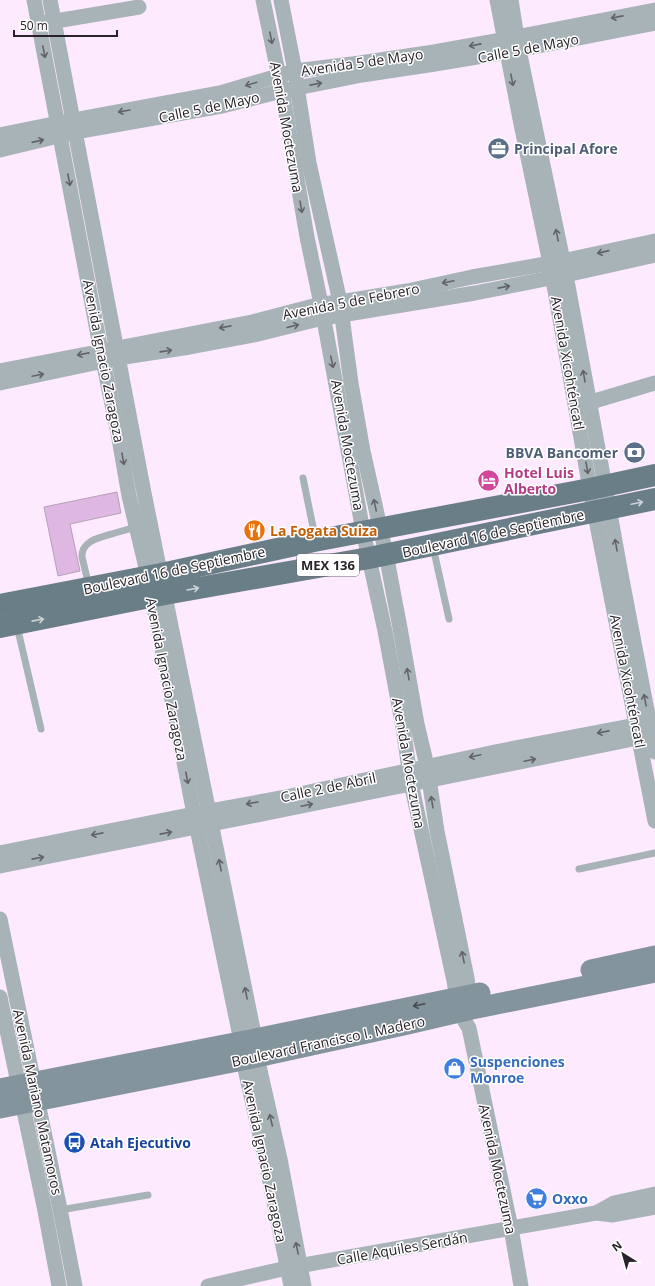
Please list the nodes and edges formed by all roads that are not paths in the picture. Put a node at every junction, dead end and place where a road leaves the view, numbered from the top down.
1 (34, 0) edge
2 (50, 0) edge
3 (263, 0) edge
4 (281, 0) edge
5 (497, 0) edge
6 (510, 0) edge
7 (139, 6) dead end
8 (654, 17) edge
9 (54, 21) junction
10 (39, 24) junction
11 (512, 45) junction
12 (361, 69) junction
13 (295, 71) junction
14 (278, 76) junction
15 (297, 87) junction
16 (282, 91) junction
17 (221, 99) junction
18 (74, 126) junction
19 (59, 129) junction
20 (0, 136) edge
21 (0, 150) edge
22 (301, 164) junction
23 (324, 234) junction
24 (307, 237) junction
25 (655, 241) edge
26 (632, 253) junction
27 (655, 255) edge
28 (557, 269) junction
29 (472, 277) junction
30 (475, 293) junction
31 (408, 298) junction
32 (341, 309) junction
33 (322, 311) junction
34 (110, 354) junction
35 (0, 370) edge
36 (0, 383) edge
37 (655, 383) edge
38 (344, 385) junction
39 (583, 405) junction
40 (126, 432) junction
41 (655, 475) edge
42 (303, 478) dead end
43 (598, 487) junction
44 (144, 493) junction
45 (129, 496) junction
46 (655, 500) edge
47 (602, 511) junction
48 (136, 527) junction
49 (372, 530) junction
50 (314, 540) junction
51 (432, 545) junction
52 (377, 556) junction
53 (156, 585) junction
54 (90, 587) junction
55 (0, 605) edge
56 (449, 619) dead end
57 (8, 626) edge
58 (400, 628) junction
59 (385, 631) junction
60 (410, 726) junction
61 (41, 730) dead end
62 (648, 730) edge
63 (655, 752) edge
64 (428, 773) junction
65 (410, 776) junction
66 (653, 804) edge
67 (211, 817) junction
68 (196, 820) junction
69 (655, 821) edge
70 (429, 832) junction
71 (64, 847) junction
72 (0, 853) edge
73 (655, 853) edge
74 (0, 866) edge
75 (579, 869) dead end
76 (230, 911) junction
77 (215, 915) junction
78 (0, 919) edge
79 (455, 919) junction
80 (440, 922) junction
81 (2, 939) edge
82 (655, 956) edge
83 (655, 972) edge
84 (1, 1002) edge
85 (18, 1004) junction
86 (465, 1008) junction
87 (249, 1049) junction
88 (22, 1092) edge
89 (0, 1108) edge
90 (655, 1194) edge
91 (148, 1196) dead end
92 (655, 1207) edge
93 (60, 1210) junction
94 (46, 1211) junction
95 (596, 1213) junction
96 (511, 1228) junction
97 (294, 1267) junction
98 (59, 1286) edge
99 (75, 1286) edge
100 (208, 1286) edge
101 (291, 1286) edge
102 (304, 1286) edge
103 (521, 1286) edge

1 - 10 street, Avenida Ignacio Zaragoza
2 - 9 street, Avenida Ignacio Zaragoza
3 -> 14 street, Avenida Moctezuma
4 - 13 street, Avenida Moctezuma
5 - 11 street, Avenida Xicohténcatl
6 - 11 street, Avenida Xicohténcatl
7 - 9 street
8 - 11 street, Calle 5 de Mayo
9 - 10 street
9 - 18 street, Avenida Ignacio Zaragoza
10 -> 19 street, Avenida Ignacio Zaragoza
11 - 12 street, Calle 5 de Mayo
11 - 28 street, Avenida Xicohténcatl
12 - 13 street, Avenida 5 de Mayo
15 -> 12 street, Calle 5 de Mayo
13 - 14 street, Avenida 5 de Mayo
13 - 15 street, Avenida Moctezuma
14 - 16 street, Avenida Moctezuma
14 -> 17 street, Avenida 5 de Mayo
15 - 16 street, Calle 5 de Mayo
15 - 22 street, Avenida Moctezuma
16 - 17 street, Calle 5 de Mayo
16 - 22 street, Avenida Moctezuma
17 - 18 street, Calle 5 de Mayo
18 - 19 street, Calle 5 de Mayo
18 - 34 street, Avenida Ignacio Zaragoza
19 - 20 street
21 -> 19 street, Calle 5 de Mayo
19 -> 34 street, Avenida Ignacio Zaragoza
22 - 23 street, Avenida Moctezuma
22 -> 24 street, Avenida Moctezuma
23 - 24 street
23 - 32 street, Avenida Moctezuma
24 - 33 street, Avenida Moctezuma
25 - 26 street, Avenida 5 de Febrero
26 - 27 street, Avenida 5 de Febrero
26 - 28 street, Avenida 5 de Febrero
28 - 29 street, Avenida 5 de Febrero
30 -> 28 street, Avenida 5 de Febrero
28 - 39 street, Avenida Xicohténcatl
29 - 30 street
29 -> 31 street, Avenida 5 de Febrero
30 - 31 street, Avenida 5 de Febrero
31 - 32 street, Avenida 5 de Febrero
32 - 33 street, Avenida 5 de Febrero
32 - 38 street, Avenida Moctezuma
33 - 34 street, Avenida 5 de Febrero
33 -> 38 street, Avenida Moctezuma
34 -> 35 street, Avenida 5 de Febrero
36 -> 34 street, Avenida 5 de Febrero
34 - 40 street, Avenida Ignacio Zaragoza
37 - 39 street
38 - 49 street, Avenida Moctezuma
39 - 43 street, Avenida Xicohténcatl
40 - 44 street, Avenida Ignacio Zaragoza
40 -> 45 street, Avenida Ignacio Zaragoza
41 - 43 main road, Boulevard 16 de Septiembre / MEX 136
42 - 50 lane
43 - 47 street, Avenida Xicohténcatl
43 - 49 main road, Boulevard 16 de Septiembre / MEX 136
44 - 45 street
44 - 53 street, Avenida Ignacio Zaragoza
45 - 48 street, Avenida Ignacio Zaragoza
47 -> 46 main road, Boulevard 16 de Septiembre / MEX 136
47 - 51 main road, Boulevard 16 de Septiembre / MEX 136
47 - 62 street, Avenida Xicohténcatl
48 - 53 street, Avenida Ignacio Zaragoza
48 - 54 lane
49 - 50 main road, Boulevard 16 de Septiembre / MEX 136
49 - 52 street, Avenida Moctezuma
50 - 53 main road, Boulevard 16 de Septiembre / MEX 136
51 - 52 main road, Boulevard 16 de Septiembre / MEX 136
51 - 56 lane
53 -> 52 main road, Boulevard 16 de Septiembre / MEX 136
52 - 58 street, Avenida Moctezuma
52 - 59 street, Avenida Moctezuma
53 - 54 main road, Boulevard 16 de Septiembre / MEX 136
57 -> 53 main road, Boulevard 16 de Septiembre / MEX 136
53 - 67 street, Avenida Ignacio Zaragoza
53 -> 68 street, Avenida Ignacio Zaragoza
54 - 55 main road, Boulevard 16 de Septiembre / MEX 136
57 - 61 lane
58 - 59 street
60 -> 58 street, Avenida Moctezuma
59 - 60 street, Avenida Moctezuma
60 - 64 street, Avenida Moctezuma
60 - 65 street, Avenida Moctezuma
62 - 63 street, Avenida Xicohténcatl
62 - 64 street, Calle 2 de Abril
62 - 66 street, Avenida Xicohténcatl
64 - 65 street, Calle 2 de Abril
70 -> 64 street, Avenida Moctezuma
65 - 67 street, Calle 2 de Abril
65 - 70 street, Avenida Moctezuma
66 - 69 street, Avenida Xicohténcatl
67 - 68 street, Calle 2 de Abril
76 -> 67 street, Avenida Ignacio Zaragoza
68 - 71 street, Calle 2 de Abril
68 - 77 street, Avenida Ignacio Zaragoza
70 - 79 street, Avenida Moctezuma
70 - 80 street, Avenida Moctezuma
71 - 72 street, Calle 2 de Abril
74 -> 71 street, Calle 2 de Abril
73 - 75 lane
76 - 77 street
87 -> 76 street, Avenida Ignacio Zaragoza
77 - 87 street, Avenida Ignacio Zaragoza
78 - 81 street, Avenida Mariano Matamoros
79 - 80 street
86 -> 79 street, Avenida Moctezuma
80 - 86 street, Avenida Moctezuma
81 - 85 street, Avenida Mariano Matamoros
82 - 86 main road, Boulevard Francisco I. Madero
83 - 86 main road, Boulevard Francisco I. Madero
84 - 85 street
84 - 88 street, Avenida Mariano Matamoros
85 - 88 street, Avenida Mariano Matamoros
86 - 87 main road, Boulevard Francisco I. Madero
86 - 96 street, Avenida Moctezuma
87 - 88 main road, Boulevard Francisco I. Madero
87 - 97 street, Avenida Ignacio Zaragoza
88 - 89 main road, Boulevard Francisco I. Madero
88 - 93 street, Avenida Mariano Matamoros
88 - 94 street, Avenida Mariano Matamoros
90 - 95 street, Calle Aquiles Serdán
91 - 93 lane
92 - 95 street, Calle Aquiles Serdán
93 - 94 lane
93 - 99 street, Avenida Mariano Matamoros
94 - 98 street, Avenida Mariano Matamoros
95 - 96 street, Calle Aquiles Serdán
96 - 97 street, Calle Aquiles Serdán
96 - 103 street, Avenida Moctezuma
97 - 100 street, Calle Aquiles Serdán
97 - 101 street, Avenida Ignacio Zaragoza
97 - 102 street, Avenida Ignacio Zaragoza

